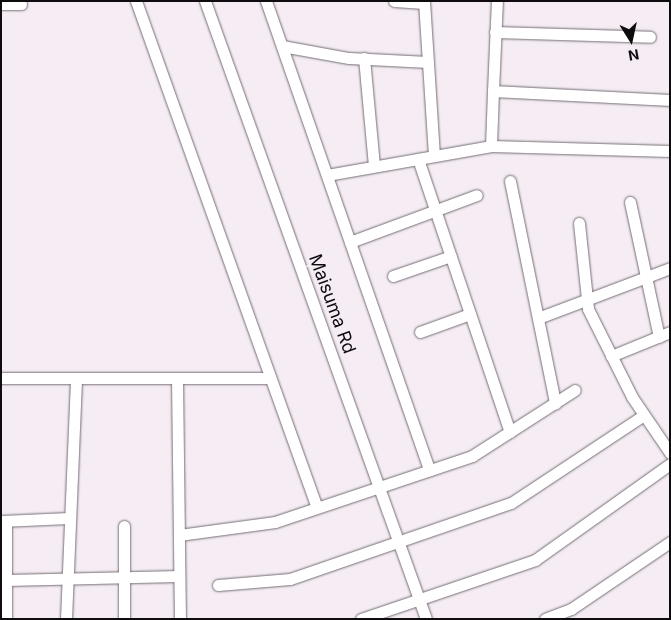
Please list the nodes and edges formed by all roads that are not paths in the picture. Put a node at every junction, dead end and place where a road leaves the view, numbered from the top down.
1 (136, 1) edge
2 (205, 1) edge
3 (266, 1) edge
4 (394, 1) edge
5 (497, 1) edge
6 (424, 2) edge
7 (1, 4) edge
8 (21, 4) dead end
9 (495, 32) junction
10 (650, 37) dead end
11 (282, 46) junction
12 (364, 58) junction
13 (428, 62) junction
14 (493, 91) junction
15 (670, 100) edge
16 (490, 146) junction
17 (670, 151) edge
18 (434, 156) junction
19 (418, 159) junction
20 (374, 166) junction
21 (326, 175) junction
22 (510, 181) dead end
23 (477, 195) dead end
24 (630, 202) dead end
25 (435, 211) junction
26 (579, 223) dead end
27 (350, 242) junction
28 (451, 256) junction
29 (670, 268) edge
30 (393, 276) dead end
31 (646, 277) junction
32 (587, 300) junction
33 (470, 314) junction
34 (538, 318) junction
35 (420, 332) dead end
36 (670, 332) edge
37 (659, 337) junction
38 (611, 356) junction
39 (1, 378) edge
40 (76, 378) junction
41 (176, 378) junction
42 (270, 378) junction
43 (575, 390) dead end
44 (555, 403) junction
45 (644, 414) junction
46 (510, 432) junction
47 (670, 453) edge
48 (670, 464) edge
49 (429, 470) junction
50 (378, 485) junction
51 (317, 508) junction
52 (69, 518) junction
53 (4, 521) edge
54 (124, 526) dead end
55 (179, 535) junction
56 (398, 541) junction
57 (670, 542) edge
58 (4, 560) edge
59 (124, 576) junction
60 (180, 576) junction
61 (66, 577) junction
62 (6, 580) junction
63 (218, 585) dead end
64 (419, 598) junction
65 (6, 619) edge
66 (66, 619) edge
67 (124, 619) edge
68 (180, 619) edge
69 (361, 619) edge
70 (426, 619) edge
71 (545, 619) edge

1 - 42 street
2 - 50 street, Maisuma Rd
3 - 11 street
4 - 6 street
5 - 9 street
6 - 13 street
7 - 8 street
9 - 10 street
9 - 14 street
11 - 12 street
11 - 21 street
12 - 13 street
12 - 20 street
13 - 18 street
14 - 15 street
14 - 16 street
16 - 17 street
16 - 18 street
18 - 19 street
19 - 20 street
19 - 25 street
20 - 21 street
21 - 27 street
22 - 34 street
23 - 25 street
24 - 31 street
25 - 27 street
25 - 28 street
26 - 32 street
27 - 49 street
28 - 30 street
28 - 33 street
29 - 31 street
31 - 32 street
31 - 37 street
32 - 34 street
32 - 38 street
33 - 35 street
33 - 46 street
34 - 44 street
36 - 37 street
37 - 38 street
38 - 45 street
39 - 40 street
40 - 41 street
40 - 52 street
41 - 42 street
41 - 55 street
42 - 51 street
43 - 44 street
44 - 46 street
45 - 47 street
45 - 56 street
46 - 49 street
48 - 64 street
49 - 50 street
50 - 51 street
50 - 56 street, Maisuma Rd
51 - 55 street
52 - 53 street
52 - 61 street
53 - 58 street
54 - 59 street
55 - 60 street
56 - 63 street
56 - 64 street, Maisuma Rd
57 - 71 street
58 - 62 street
59 - 60 street
59 - 61 street
59 - 67 street
60 - 68 street
61 - 62 street
61 - 66 street
62 - 65 street
64 - 69 street
64 - 70 street, Maisuma Rd

